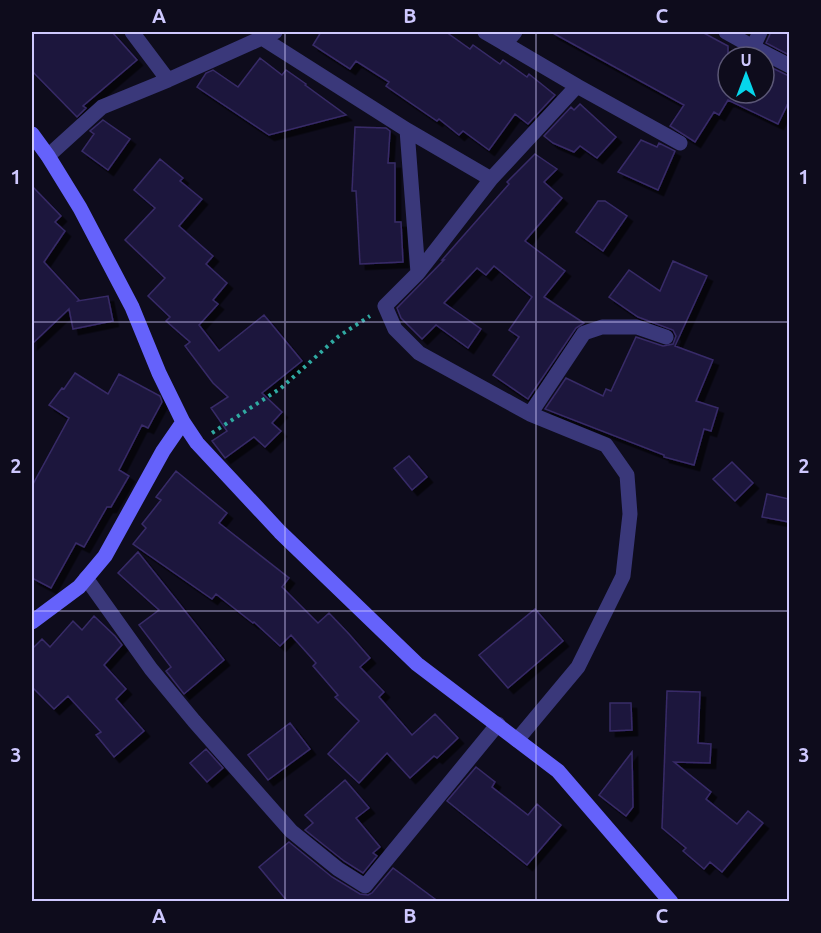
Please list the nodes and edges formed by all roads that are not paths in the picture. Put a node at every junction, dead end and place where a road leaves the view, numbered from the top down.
1 (132, 32) edge
2 (485, 32) edge
3 (515, 32) edge
4 (726, 32) edge
5 (268, 35) edge
6 (505, 44) junction
7 (749, 45) edge
8 (168, 80) junction
9 (577, 86) junction
10 (407, 129) junction
11 (32, 134) edge
12 (680, 143) dead end
13 (48, 156) junction
14 (491, 179) junction
15 (418, 273) junction
16 (666, 337) dead end
17 (531, 414) junction
18 (183, 422) junction
19 (86, 578) junction
20 (32, 622) edge
21 (498, 724) junction
22 (517, 740) junction
23 (671, 902) edge

1 - 8 street
2 - 6 street
3 - 6 street
4 - 7 street
5 - 8 street
5 - 10 street
6 - 9 street
8 - 13 street
9 - 12 street
9 - 14 street
10 - 14 street
10 - 15 street
11 - 13 street
13 - 18 street
14 - 15 street
15 - 17 street
16 - 17 street
17 - 22 street
18 - 19 street
18 - 21 street
19 - 20 street
19 - 21 street
21 - 22 street
22 - 23 street

